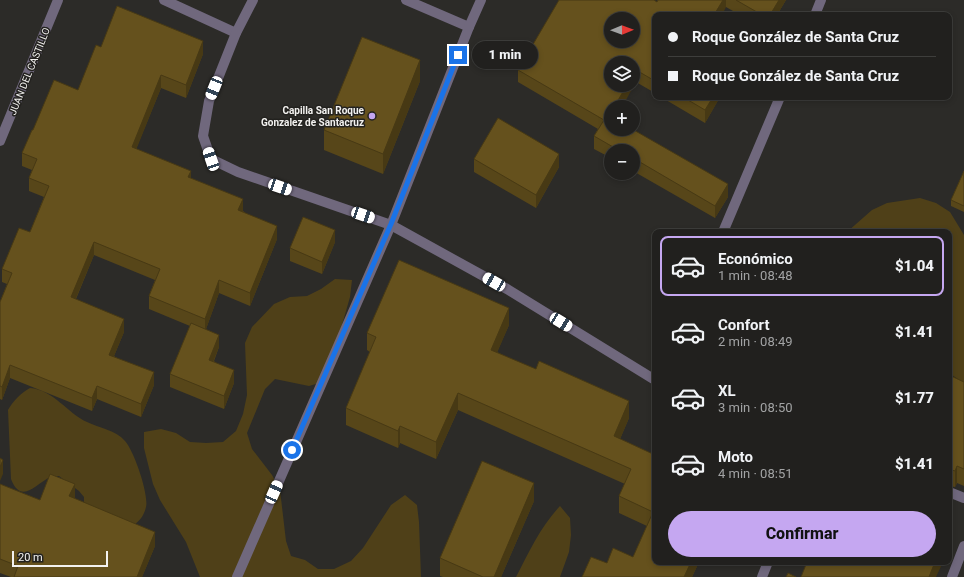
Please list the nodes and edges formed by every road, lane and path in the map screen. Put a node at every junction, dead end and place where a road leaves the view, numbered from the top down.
1 (58, 0) edge
2 (164, 0) edge
3 (253, 0) edge
4 (406, 0) edge
5 (481, 0) edge
6 (821, 0) edge
7 (816, 12) edge
8 (469, 27) junction
9 (236, 33) junction
10 (779, 100) edge
11 (0, 141) edge
12 (391, 224) junction
13 (724, 229) edge
14 (652, 378) edge
15 (952, 493) edge
16 (964, 498) edge
17 (964, 546) edge
18 (767, 565) edge
19 (237, 577) edge
20 (762, 577) edge
21 (952, 577) edge

1 - 11 street, JUAN DEL CASTILLO
2 - 9 street
3 - 9 street
4 - 8 street
5 - 8 street
6 - 7 street
8 - 12 street
9 - 12 street
10 - 13 street
12 - 14 street
12 - 19 street
15 - 16 street
17 - 21 street
18 - 20 street

